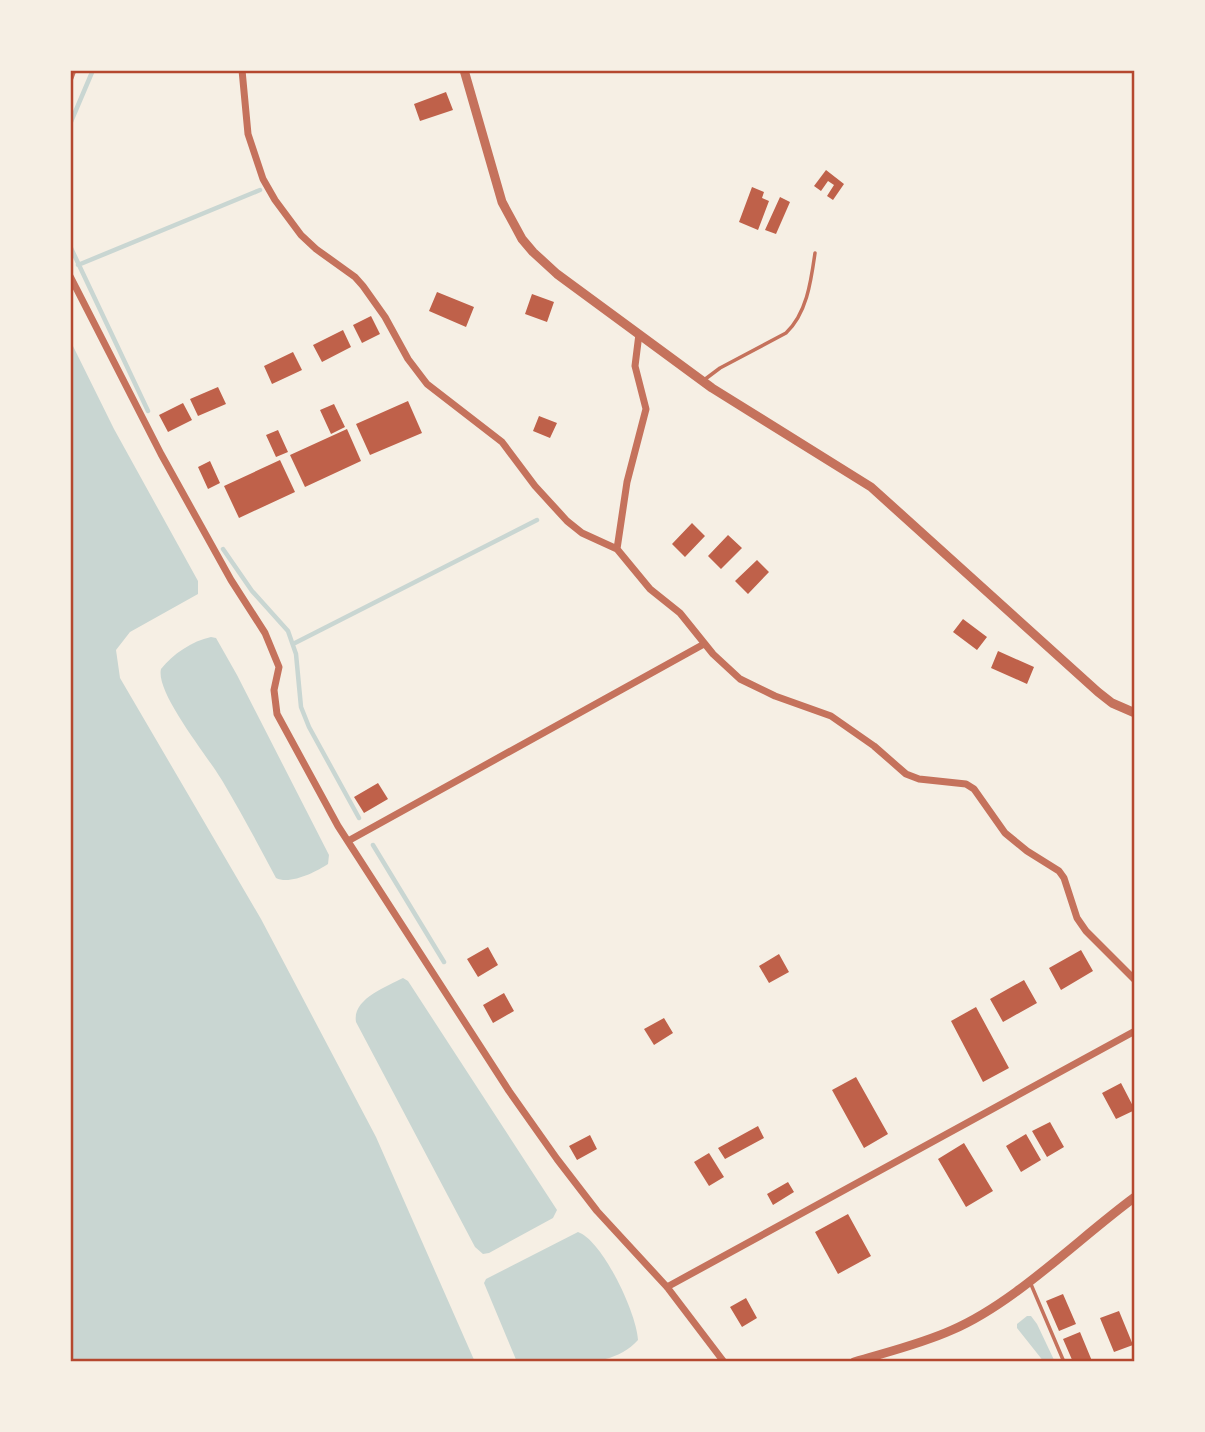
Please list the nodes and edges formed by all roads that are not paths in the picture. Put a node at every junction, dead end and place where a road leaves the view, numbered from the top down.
1 (74, 70) edge
2 (242, 70) edge
3 (464, 70) edge
4 (70, 78) edge
5 (815, 253) dead end
6 (70, 276) edge
7 (639, 334) junction
8 (702, 381) junction
9 (617, 548) junction
10 (704, 644) junction
11 (1135, 713) edge
12 (348, 841) junction
13 (1135, 980) edge
14 (1135, 1031) edge
15 (1135, 1197) edge
16 (1030, 1280) junction
17 (667, 1287) junction
18 (724, 1362) edge
19 (855, 1362) edge
20 (1064, 1362) edge

1 - 4 street
2 - 9 street
3 - 7 street
5 - 8 lane
6 - 12 street
7 - 8 street
7 - 9 street
8 - 11 street
9 - 10 street
10 - 12 street
10 - 13 street
12 - 17 street
14 - 17 street
15 - 16 street
16 - 19 street
16 - 20 lane
17 - 18 street

